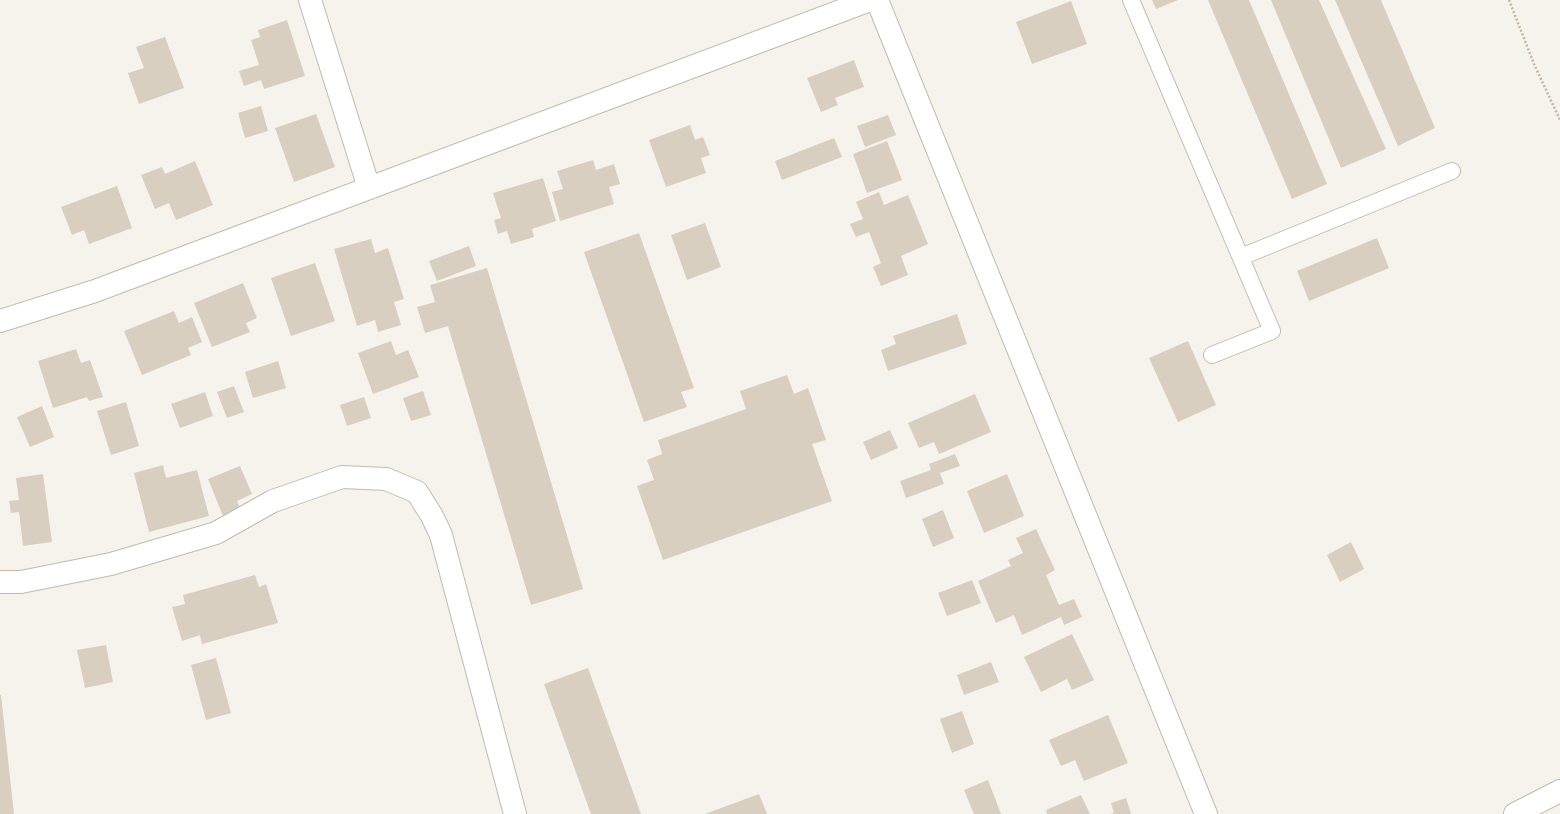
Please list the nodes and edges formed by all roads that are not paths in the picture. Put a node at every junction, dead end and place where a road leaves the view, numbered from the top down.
1 (310, 0) edge
2 (870, 0) edge
3 (877, 0) edge
4 (1130, 0) edge
5 (1452, 171) dead end
6 (369, 188) junction
7 (1241, 257) junction
8 (0, 321) edge
9 (1212, 355) dead end
10 (0, 582) edge
11 (1560, 791) edge
12 (515, 814) edge
13 (1206, 814) edge
14 (1515, 814) edge

1 - 6 street
2 - 6 street
3 - 13 street
4 - 7 lane
5 - 7 lane
6 - 8 street
7 - 9 lane
10 - 12 street
11 - 14 street

